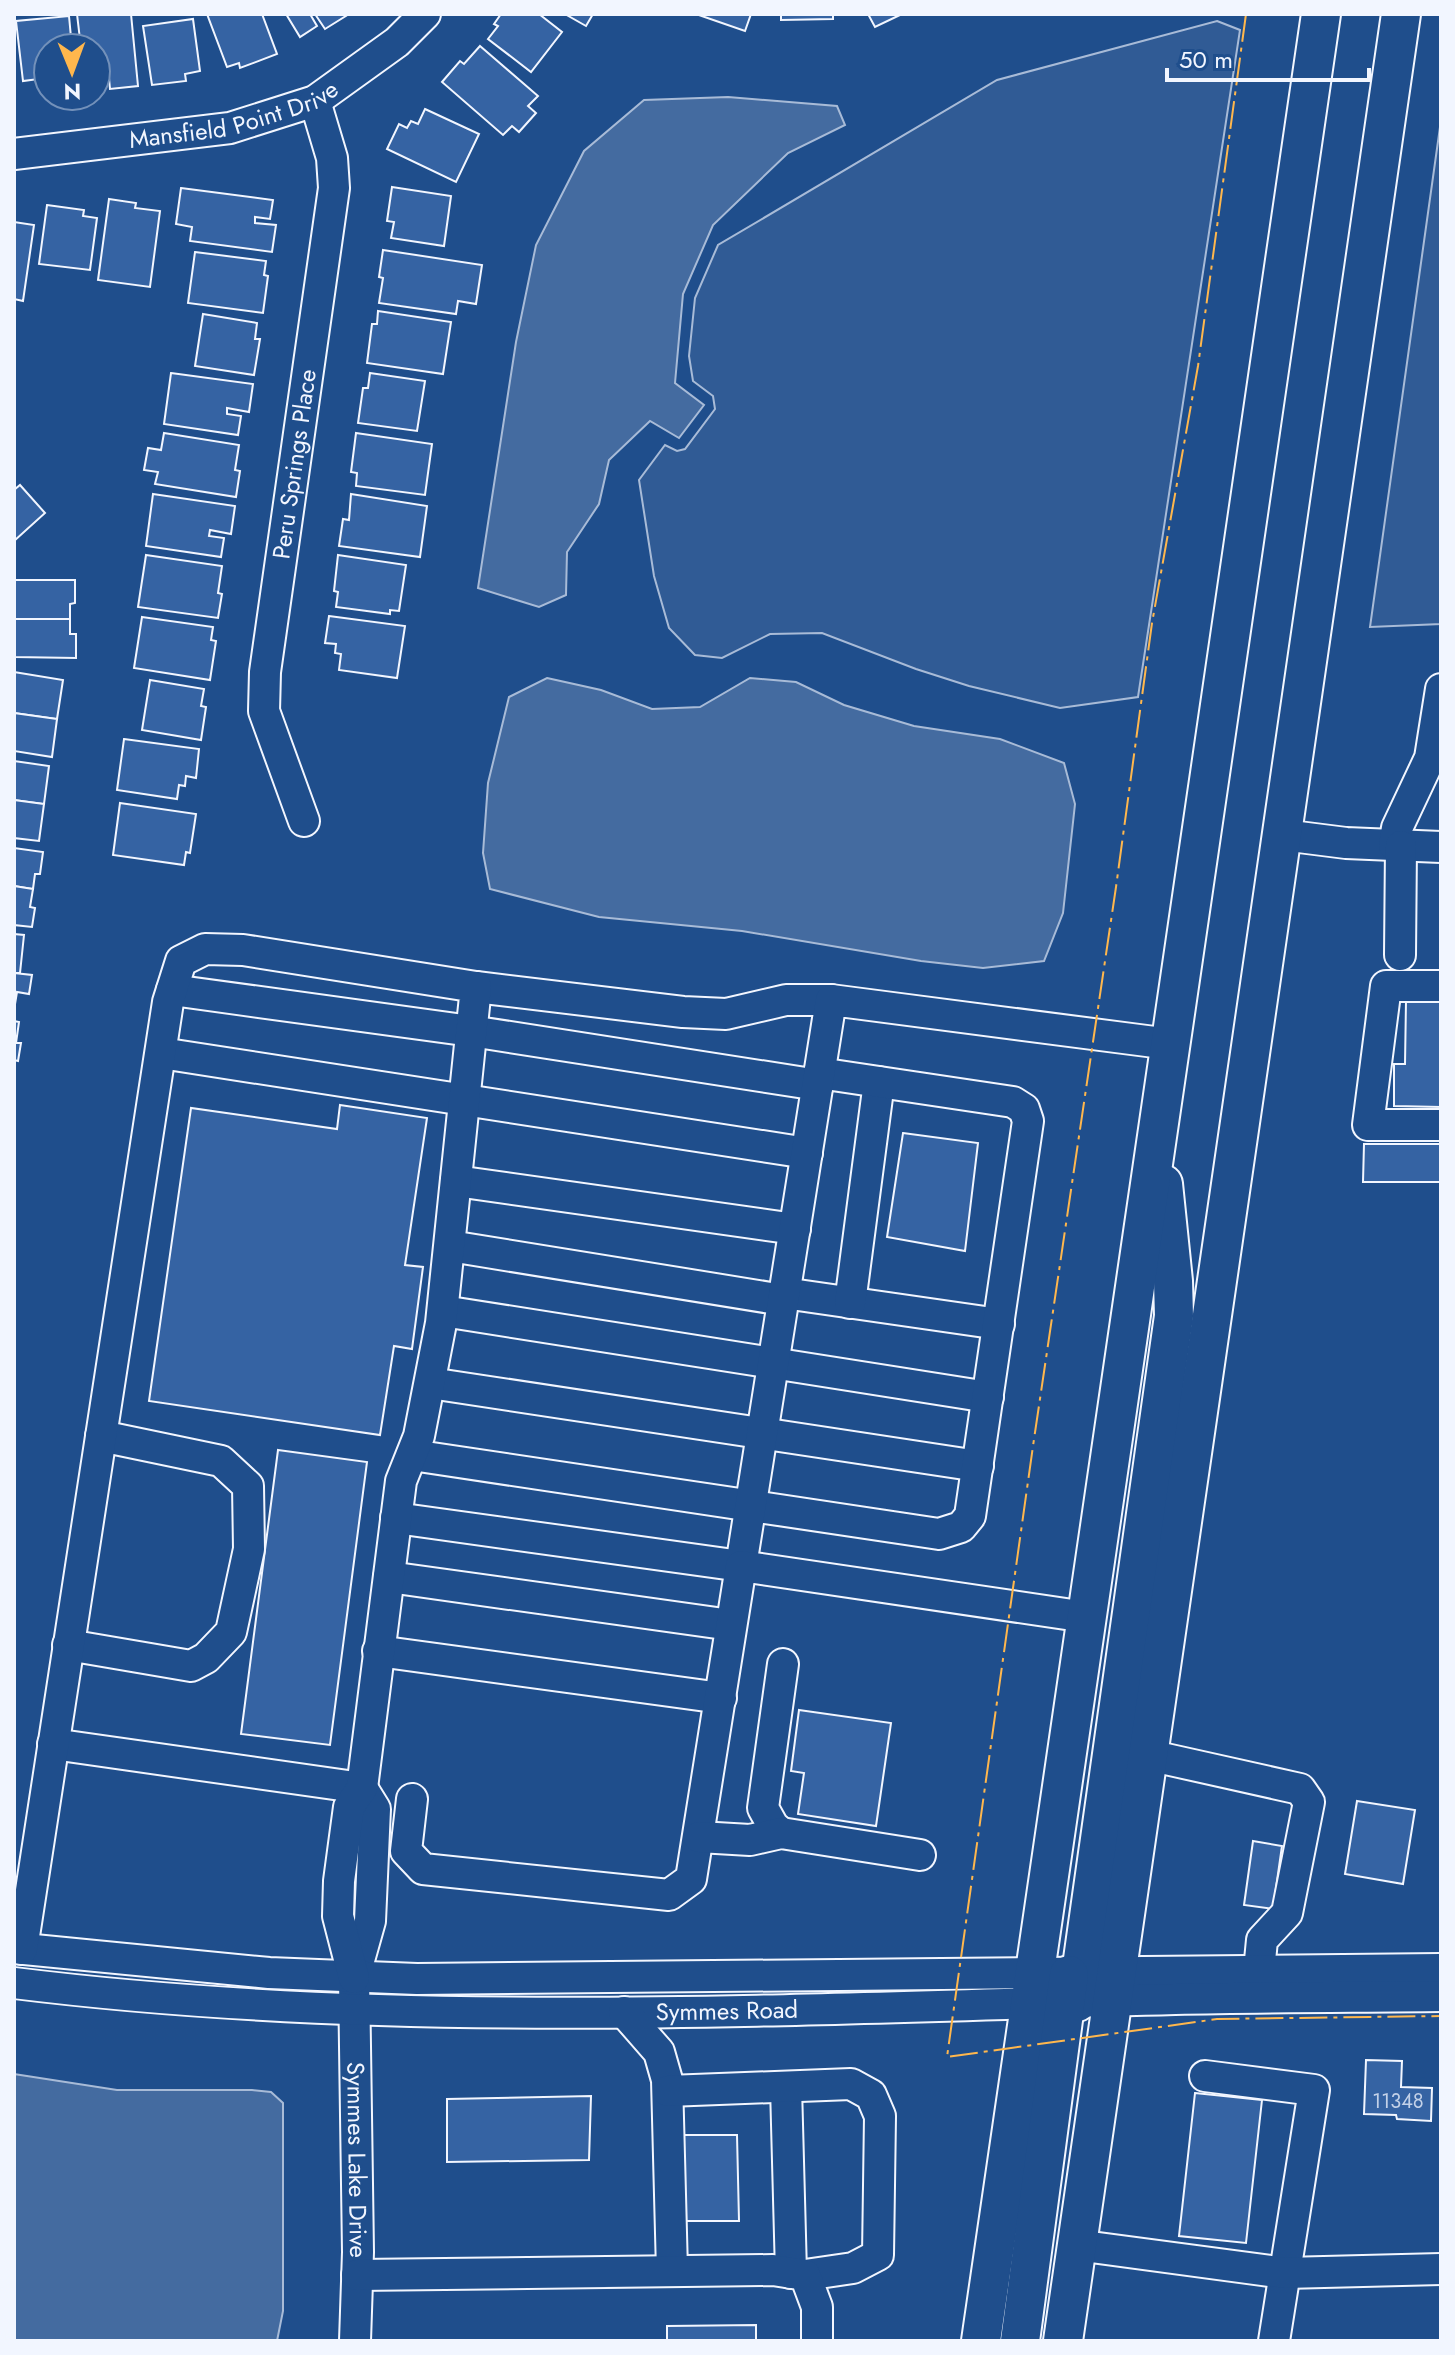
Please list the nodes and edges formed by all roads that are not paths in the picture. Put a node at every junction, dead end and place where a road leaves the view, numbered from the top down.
1 (425, 14) edge
2 (1321, 14) edge
3 (1385, 14) edge
4 (1401, 14) edge
5 (1395, 52) junction
6 (315, 101) junction
7 (14, 154) edge
8 (1441, 689) edge
9 (1430, 782) edge
10 (304, 821) dead end
11 (1283, 835) junction
12 (1397, 846) junction
13 (1441, 847) edge
14 (1400, 955) dead end
15 (1441, 986) edge
16 (476, 987) junction
17 (172, 990) junction
18 (831, 1000) junction
19 (471, 1031) junction
20 (1170, 1044) junction
21 (161, 1053) junction
22 (818, 1079) junction
23 (879, 1082) junction
24 (465, 1102) junction
25 (1441, 1125) edge
26 (1156, 1142) junction
27 (807, 1153) junction
28 (456, 1181) junction
29 (795, 1229) junction
30 (450, 1246) junction
31 (784, 1297) junction
32 (850, 1303) junction
33 (443, 1311) junction
34 (999, 1324) junction
35 (773, 1361) junction
36 (430, 1383) junction
37 (988, 1397) junction
38 (762, 1434) junction
39 (101, 1436) junction
40 (412, 1455) junction
41 (978, 1466) junction
42 (751, 1507) junction
43 (396, 1518) junction
44 (741, 1566) junction
45 (389, 1577) junction
46 (1086, 1617) junction
47 (731, 1625) junction
48 (68, 1645) junction
49 (378, 1651) junction
50 (783, 1664) dead end
51 (721, 1698) junction
52 (53, 1744) junction
53 (1148, 1755) junction
54 (362, 1788) junction
55 (412, 1799) dead end
56 (781, 1833) junction
57 (699, 1837) junction
58 (920, 1855) dead end
59 (18, 1949) edge
60 (1441, 1969) edge
61 (1259, 1971) junction
62 (354, 1978) junction
63 (14, 1983) edge
64 (1073, 1987) junction
65 (1441, 1996) edge
66 (354, 2011) junction
67 (624, 2012) junction
68 (1205, 2076) dead end
69 (786, 2087) junction
70 (668, 2091) junction
71 (1076, 2245) junction
72 (1441, 2269) edge
73 (672, 2271) junction
74 (1285, 2273) junction
75 (798, 2274) junction
76 (357, 2275) junction
77 (355, 2341) edge
78 (817, 2341) edge
79 (981, 2341) edge
80 (1020, 2341) edge
81 (1063, 2341) edge
82 (1274, 2341) edge

1 - 6 street, Mansfield Point Drive
2 - 20 main road
3 - 5 main road
4 - 5 main road
5 - 11 main road
6 - 7 street, Mansfield Point Drive
6 - 10 street, Peru Springs Place
8 - 9 street
9 - 12 street
11 - 12 street
11 - 53 main road
12 - 13 street
12 - 14 street
15 - 25 street
16 - 17 street
16 - 18 street
16 - 19 street
17 - 19 street
17 - 21 street
18 - 20 street
18 - 22 street
19 - 22 street
19 - 24 street
20 - 26 main road
21 - 24 street
21 - 39 street
22 - 23 street
22 - 27 street
23 - 32 street
23 - 34 street
24 - 27 street
24 - 28 street
26 - 46 main road
26 - 64 main road
27 - 29 street
28 - 29 street
28 - 30 street
29 - 31 street
30 - 31 street
30 - 33 street
31 - 32 street
31 - 35 street
32 - 34 street
33 - 35 street
33 - 36 street
34 - 37 street
35 - 37 street
35 - 38 street
36 - 38 street
36 - 40 street
37 - 41 street
38 - 41 street
38 - 42 street
39 - 48 street
39 - 48 street
40 - 42 street
40 - 43 street
41 - 42 street
42 - 44 street
43 - 44 street
43 - 45 street
44 - 46 street
44 - 47 street
45 - 47 street
45 - 49 street
46 - 64 main road
47 - 51 street
48 - 52 street
49 - 51 street
49 - 54 street
50 - 56 street
51 - 57 street
52 - 54 street
52 - 59 street
53 - 61 street
53 - 64 main road
54 - 62 street, Symmes Lake Drive
55 - 57 street
56 - 57 street
56 - 58 street
59 - 62 street, Symmes Road
60 - 61 street, Symmes Road
61 - 64 street, Symmes Road
62 - 64 street, Symmes Road
62 - 66 street, Symmes Lake Drive
63 - 66 street, Symmes Road
64 - 65 street, Symmes Road
64 - 67 street, Symmes Road
64 - 71 main road
64 - 79 main road
64 - 80 main road
66 - 67 street, Symmes Road
66 - 76 street, Symmes Lake Drive
67 - 70 street
68 - 74 street
69 - 70 street
69 - 75 street
69 - 75 street
70 - 73 street
71 - 74 street
71 - 81 main road
72 - 74 street
73 - 75 street
73 - 76 street
74 - 82 street
75 - 78 street
76 - 77 street, Symmes Lake Drive

